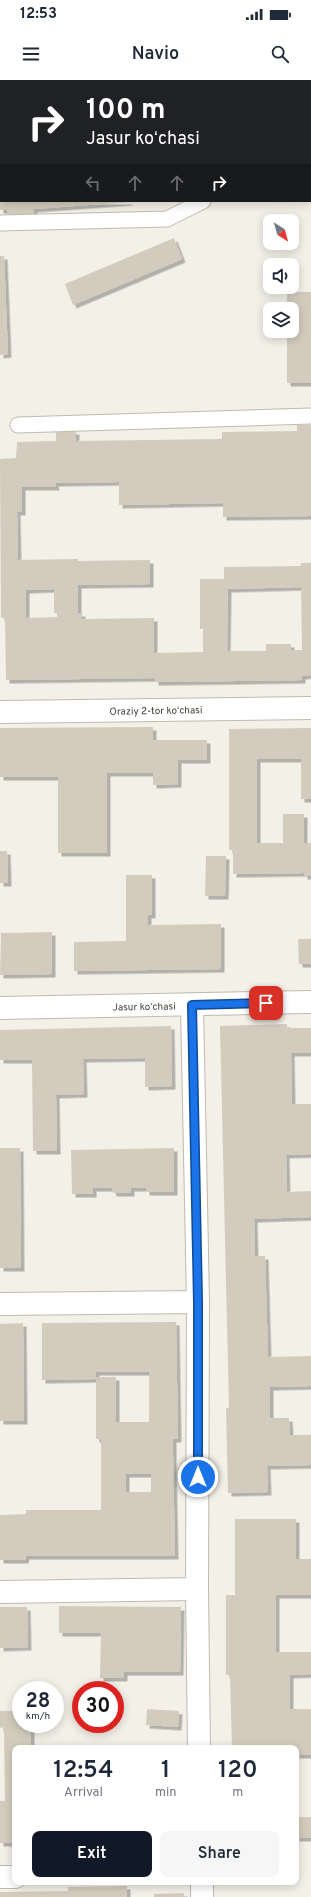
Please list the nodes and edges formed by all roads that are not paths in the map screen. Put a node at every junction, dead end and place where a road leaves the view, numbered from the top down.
1 (201, 202) edge
2 (0, 223) edge
3 (311, 416) edge
4 (18, 425) dead end
5 (311, 708) edge
6 (0, 712) edge
7 (311, 1002) edge
8 (192, 1005) junction
9 (0, 1008) edge
10 (198, 1302) junction
11 (0, 1304) edge
12 (197, 1589) junction
13 (0, 1592) edge
14 (200, 1745) edge
15 (0, 1877) edge
16 (12, 1877) edge
17 (202, 1885) edge
18 (202, 1897) edge

1 - 2 lane
3 - 4 lane
5 - 6 street, Oraziy 2-tor koʻchasi
7 - 8 street, Jasur koʻchasi
8 - 9 street, Jasur koʻchasi
8 - 10 street
10 - 11 street
10 - 12 street
12 - 13 street
12 - 14 street
15 - 16 street
17 - 18 street

